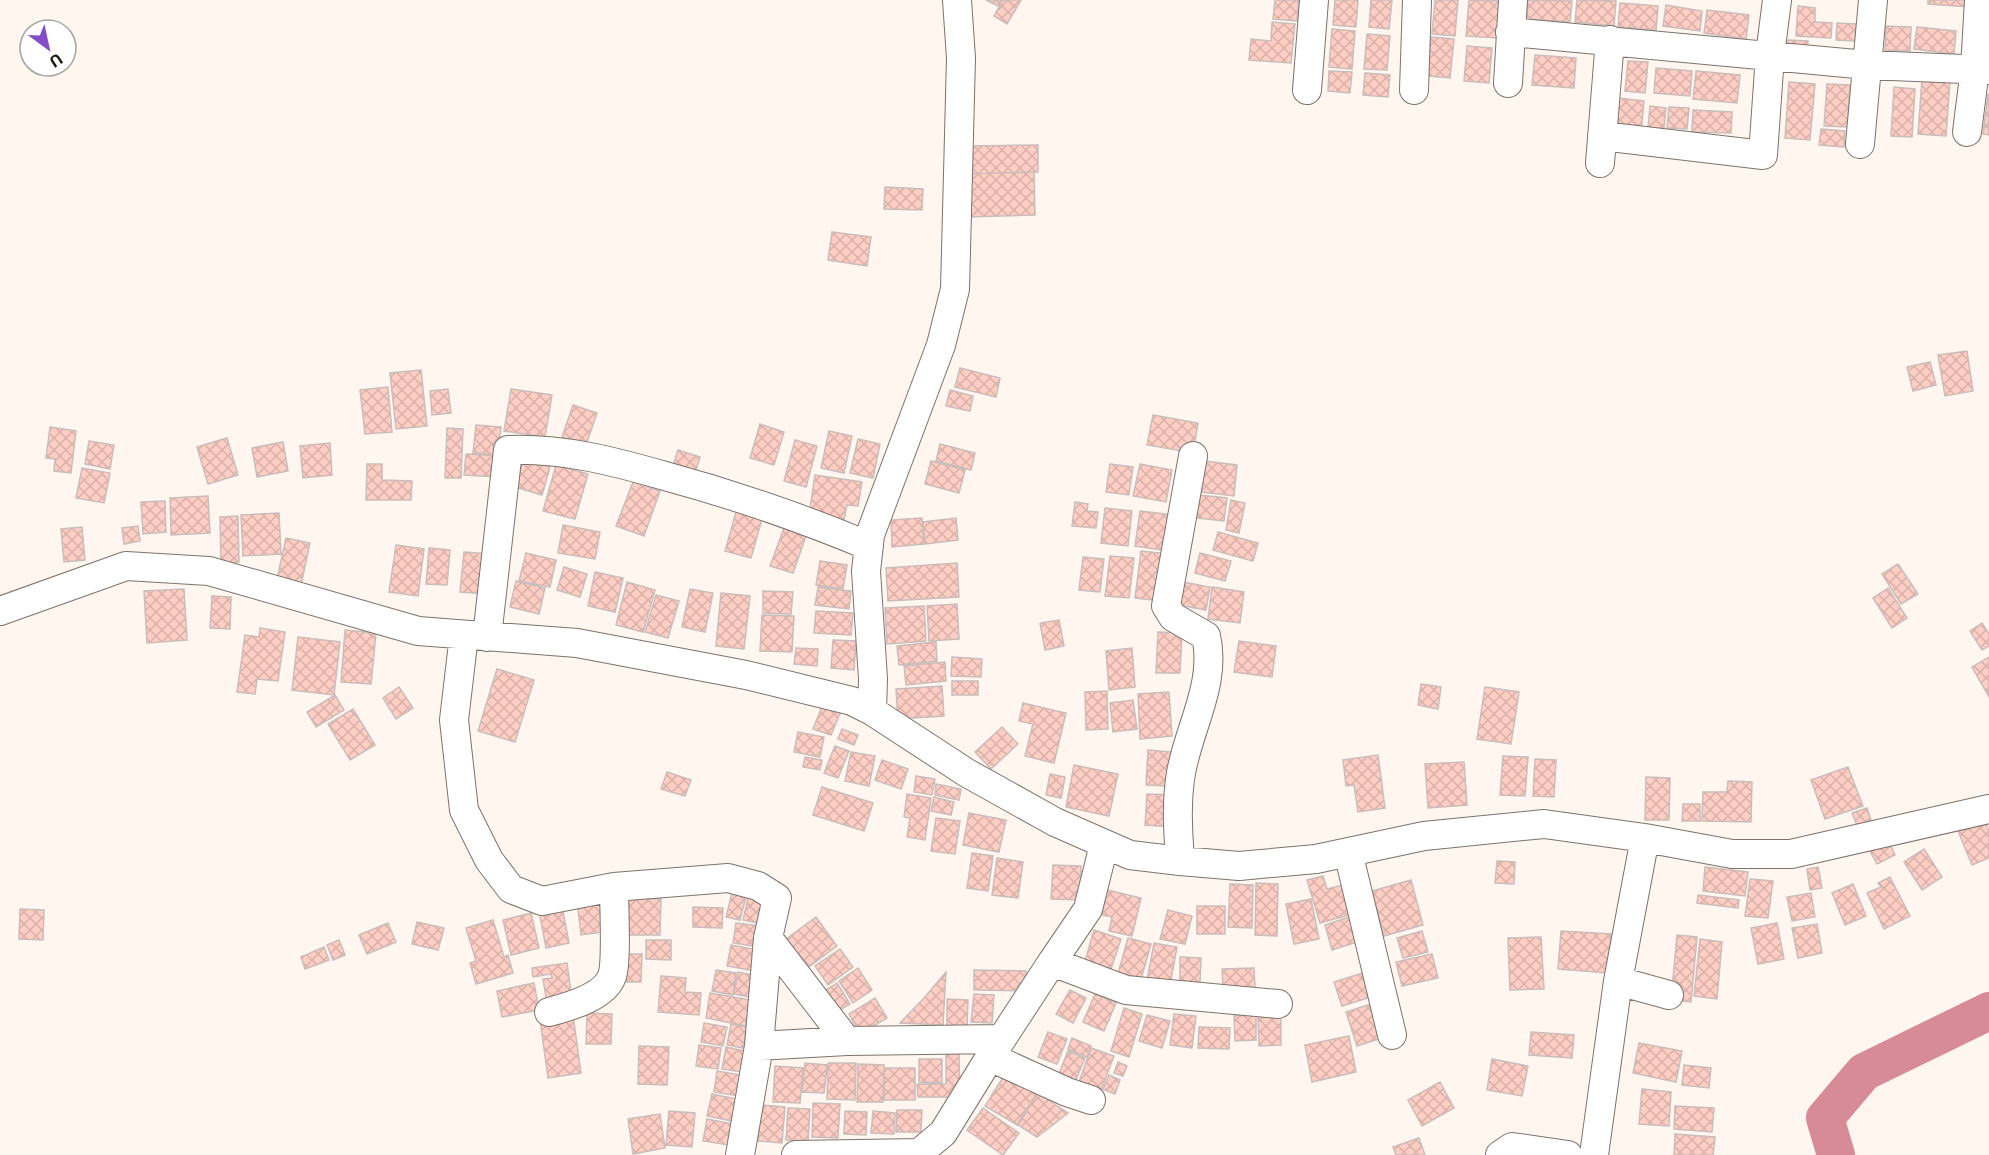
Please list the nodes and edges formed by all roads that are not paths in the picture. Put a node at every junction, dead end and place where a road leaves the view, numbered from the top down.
1 (957, 0) edge
2 (1314, 0) edge
3 (1417, 0) edge
4 (1513, 0) edge
5 (1777, 0) edge
6 (1873, 0) edge
7 (1979, 0) edge
8 (1510, 32) junction
9 (1610, 40) junction
10 (1770, 55) junction
11 (1867, 65) junction
12 (1982, 69) edge
13 (1508, 83) dead end
14 (1307, 90) dead end
15 (1414, 90) dead end
16 (1967, 132) dead end
17 (1860, 144) dead end
18 (1193, 456) dead end
19 (869, 546) junction
20 (0, 610) edge
21 (475, 636) junction
22 (872, 711) junction
23 (1989, 809) edge
24 (1645, 838) junction
25 (1104, 845) junction
26 (1348, 852) junction
27 (1180, 861) junction
28 (614, 887) junction
29 (768, 938) junction
30 (1052, 962) junction
31 (1618, 981) junction
32 (1669, 994) dead end
33 (1278, 1004) dead end
34 (549, 1012) dead end
35 (1392, 1035) dead end
36 (847, 1041) junction
37 (759, 1046) junction
38 (996, 1048) junction
39 (1091, 1100) dead end
40 (919, 1154) edge
41 (740, 1155) edge
42 (796, 1155) edge
43 (814, 1155) edge
44 (1500, 1155) edge
45 (1568, 1155) edge
46 (1594, 1155) edge

1 - 19 street
2 - 14 street
3 - 15 street
4 - 8 street
5 - 10 street
6 - 11 street
7 - 12 street
8 - 9 street
8 - 13 street
9 - 10 street
9 - 10 street
10 - 11 street
11 - 12 street
11 - 17 street
12 - 16 street
18 - 27 street
19 - 21 street
19 - 22 street
20 - 21 street
21 - 22 street
21 - 28 street
22 - 25 street
23 - 24 street
24 - 26 street
24 - 31 street
25 - 27 street
25 - 30 street
26 - 27 street
26 - 35 street
28 - 29 street
28 - 34 street
29 - 36 street
29 - 37 street
30 - 33 street
30 - 38 street
31 - 32 street
31 - 46 street
36 - 37 street
36 - 38 street
37 - 41 street
38 - 39 street
38 - 40 street
40 - 43 street
42 - 43 street
44 - 45 street

